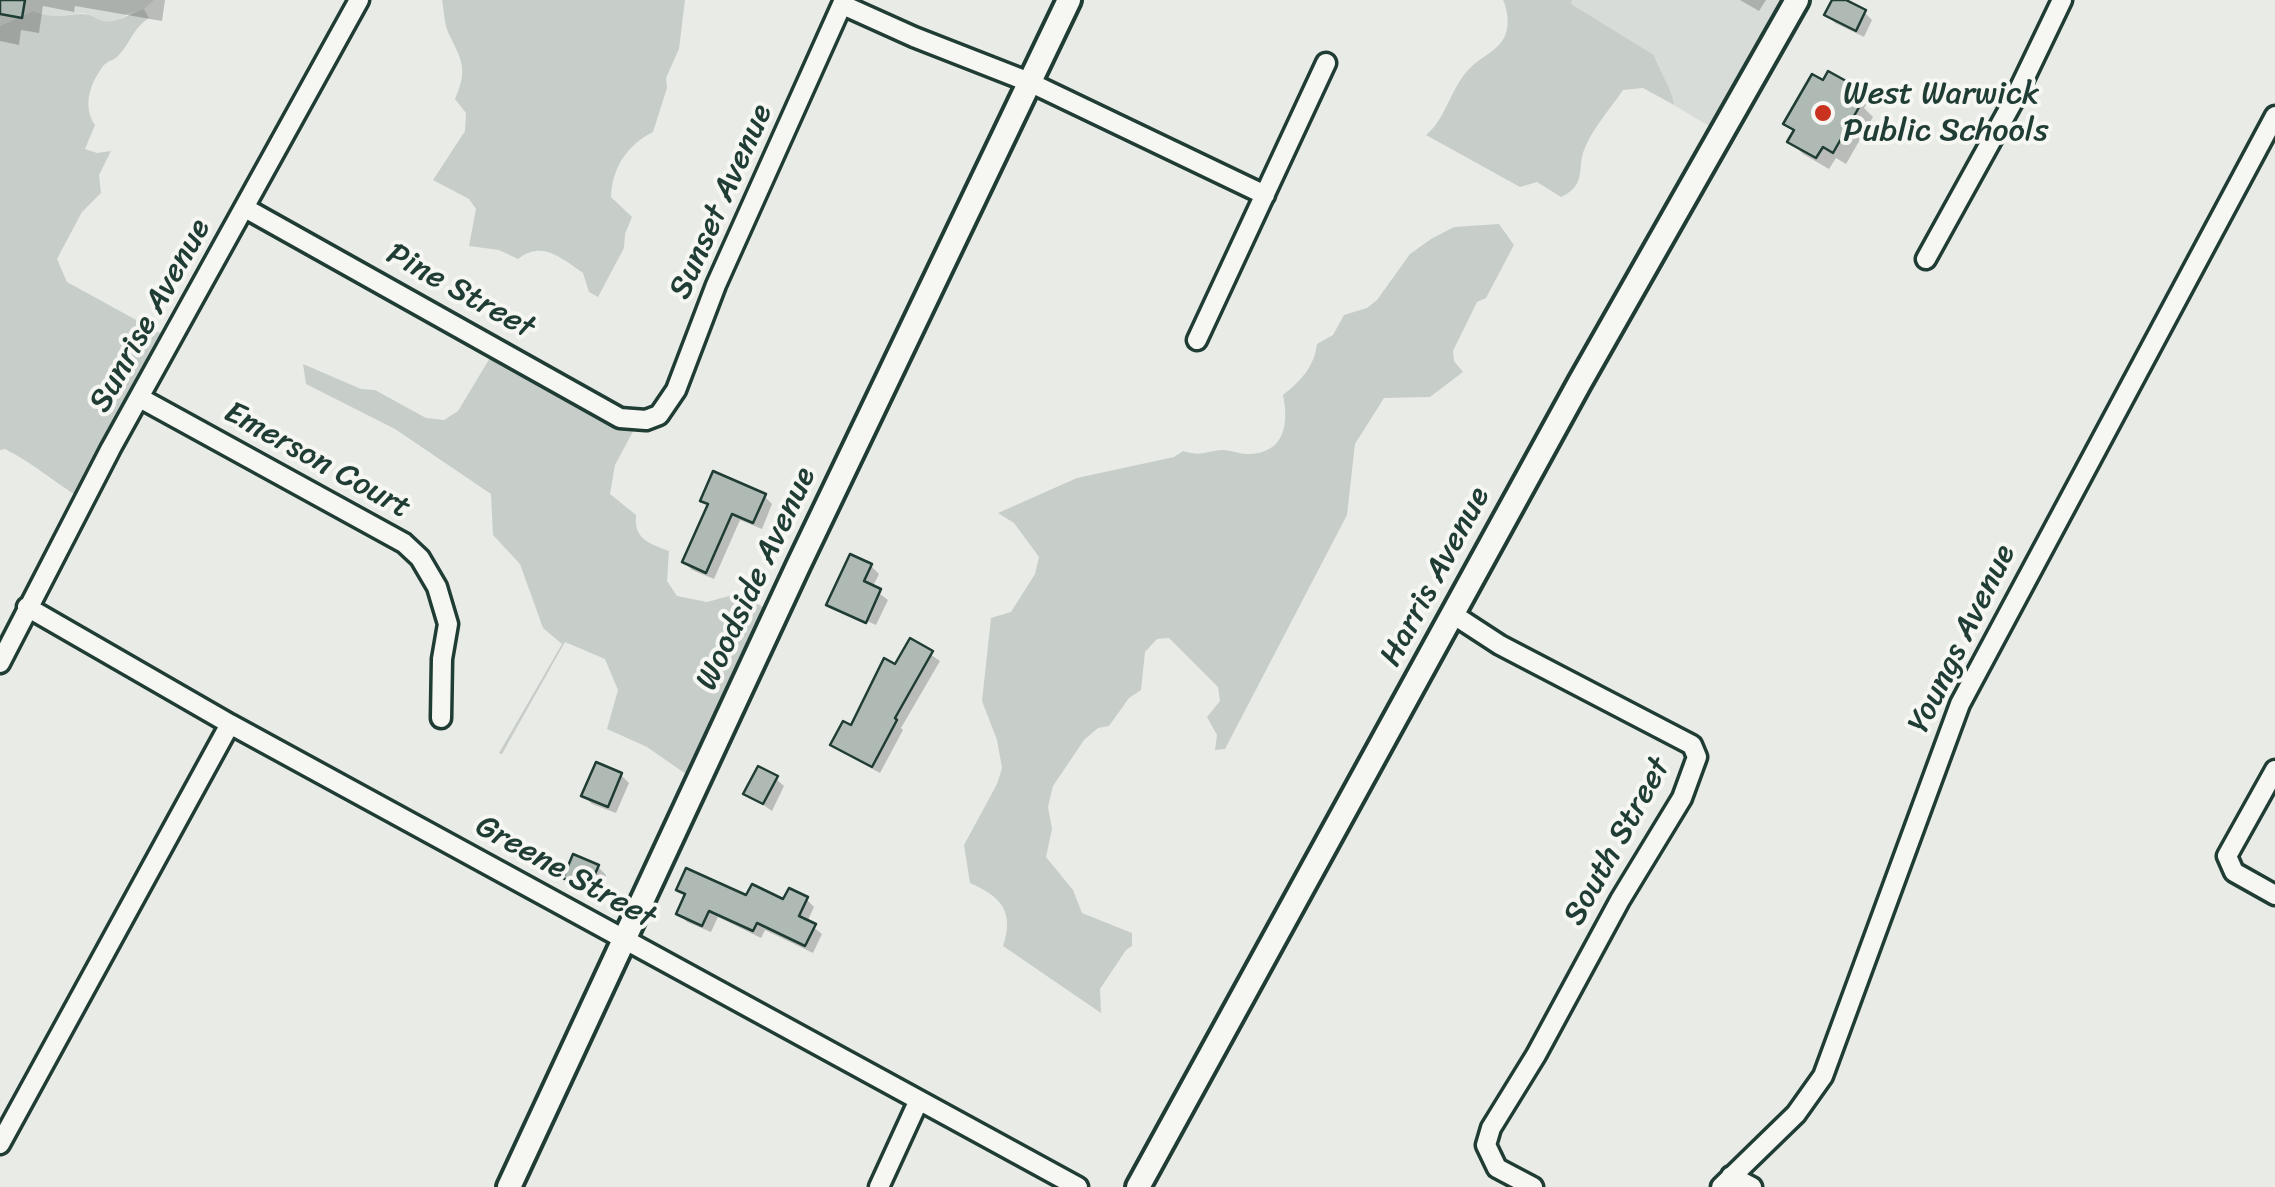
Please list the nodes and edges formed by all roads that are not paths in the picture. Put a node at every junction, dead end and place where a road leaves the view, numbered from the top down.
1 (358, 0) edge
2 (1068, 0) edge
3 (1797, 0) edge
4 (2062, 0) edge
5 (844, 2) edge
6 (1326, 63) dead end
7 (1029, 82) junction
8 (2275, 116) edge
9 (1265, 194) junction
10 (245, 208) junction
11 (1926, 259) dead end
12 (1198, 340) dead end
13 (140, 398) junction
14 (646, 420) joint
15 (27, 607) junction
16 (1454, 615) junction
17 (0, 663) edge
18 (440, 718) dead end
19 (230, 724) junction
20 (2275, 770) edge
21 (2275, 895) edge
22 (626, 939) junction
23 (918, 1102) junction
24 (0, 1144) edge
25 (1726, 1181) edge
26 (508, 1187) edge
27 (879, 1187) edge
28 (1078, 1187) edge
29 (1138, 1187) edge
30 (1533, 1187) edge
31 (1752, 1187) edge

1 - 10 street, Sunrise Avenue
2 - 7 street, Woodside Avenue
3 - 16 street, Harris Avenue
4 - 11 street
5 - 7 street
5 - 14 street, Sunset Avenue
6 - 9 street
7 - 9 street
7 - 22 street, Woodside Avenue
8 - 25 street, Youngs Avenue
9 - 12 street
10 - 13 street, Sunrise Avenue
10 - 14 street, Pine Street
13 - 15 street, Sunrise Avenue
13 - 18 street, Emerson Court
15 - 17 street, Sunrise Avenue
15 - 19 street, Greene Street
16 - 29 street, Harris Avenue
16 - 30 street, South Street
19 - 22 street, Greene Street
19 - 24 street
20 - 21 street
22 - 23 street, Greene Street
22 - 26 street, Woodside Avenue
23 - 27 street
23 - 28 street, Greene Street
25 - 31 street

